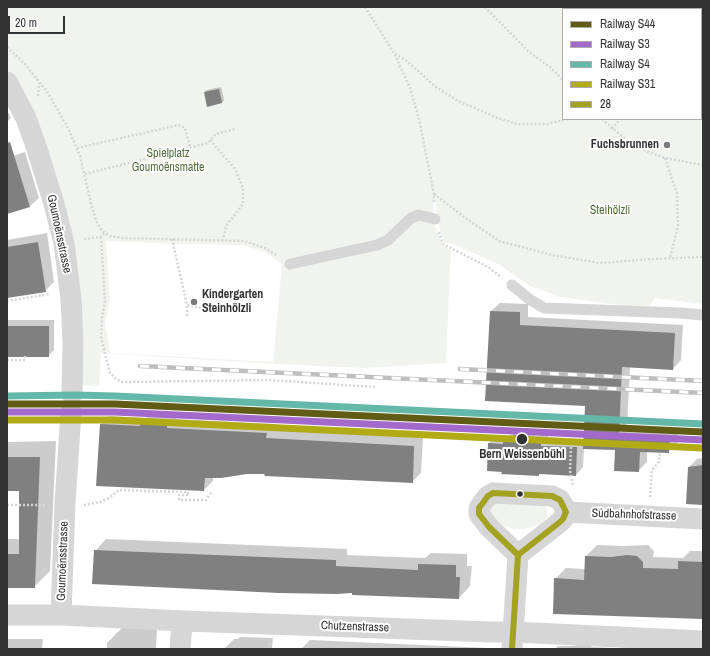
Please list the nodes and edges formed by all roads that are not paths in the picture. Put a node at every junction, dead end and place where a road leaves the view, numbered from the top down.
1 (7, 82) edge
2 (435, 219) road end
3 (290, 264) road end
4 (512, 285) road end
5 (703, 315) edge
6 (566, 512) junction
7 (703, 518) edge
8 (518, 555) junction
9 (62, 614) junction
10 (7, 615) edge
11 (184, 621) junction
12 (703, 640) edge
13 (512, 641) edge
14 (180, 649) edge

1 - 9 street, Goumoënsstrasse
2 - 3 lane
4 - 5 lane
6 - 7 street, Südbahnhofstrasse
6 - 8 street
6 - 8 street
8 - 13 street
9 - 10 street, Chutzenstrasse
9 - 11 street, Chutzenstrasse
11 - 13 street, Chutzenstrasse
11 - 14 street
12 - 13 street, Chutzenstrasse

